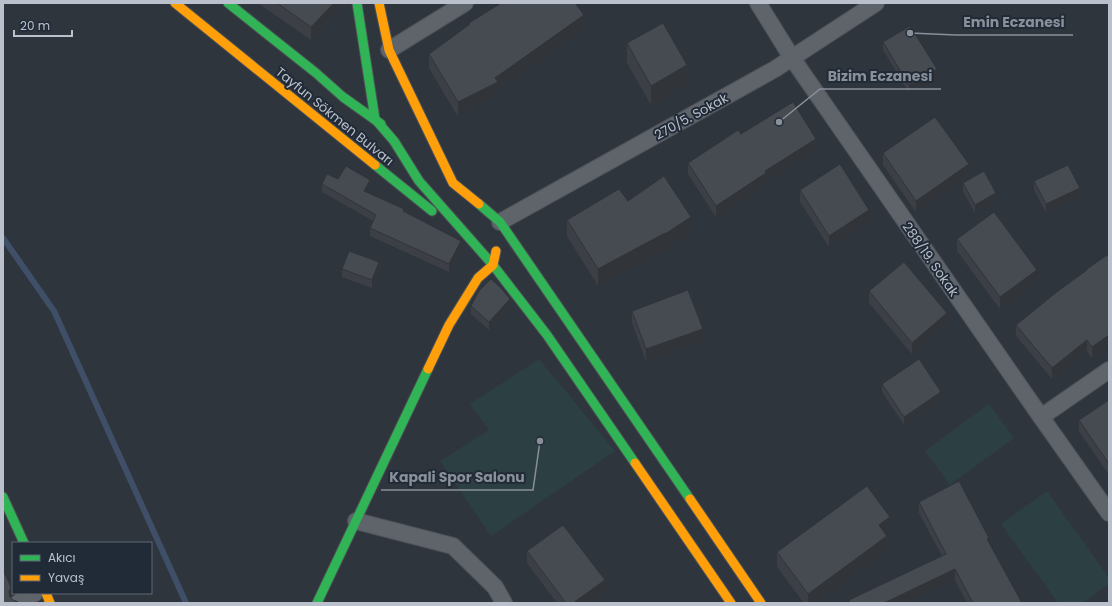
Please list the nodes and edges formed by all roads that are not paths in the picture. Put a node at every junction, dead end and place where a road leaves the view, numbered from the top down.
1 (174, 3) edge
2 (228, 3) edge
3 (357, 3) edge
4 (379, 3) edge
5 (465, 3) edge
6 (758, 3) edge
7 (876, 3) edge
8 (389, 50) junction
9 (792, 58) junction
10 (375, 119) junction
11 (411, 149) dead end
12 (435, 168) dead end
13 (453, 183) junction
14 (498, 234) junction
15 (479, 249) junction
16 (493, 265) junction
17 (1109, 370) edge
18 (1041, 417) junction
19 (3, 497) edge
20 (1109, 513) edge
21 (356, 521) junction
22 (24, 542) edge
23 (33, 594) edge
24 (18, 603) edge
25 (317, 603) edge
26 (504, 603) edge
27 (731, 603) edge
28 (761, 603) edge

1 - 15 street, Tayfun Sökmen Bulvarı
2 - 10 street, Tayfun Sökmen Bulvarı
3 - 10 street
4 - 8 street
5 - 8 street
6 - 9 street, 288/19. Sokak
7 - 9 street, 270/5. Sokak
8 - 13 street
9 - 14 street, 270/5. Sokak
9 - 18 street, 288/19. Sokak
10 - 11 street, Tayfun Sökmen Bulvarı
10 - 15 street
12 - 13 street
13 - 14 street
14 - 16 street
14 - 28 street
15 - 16 street
16 - 21 street
16 - 27 street
17 - 18 street
18 - 20 street, 288/19. Sokak
19 - 22 street
21 - 25 street
21 - 26 street
23 - 24 street

